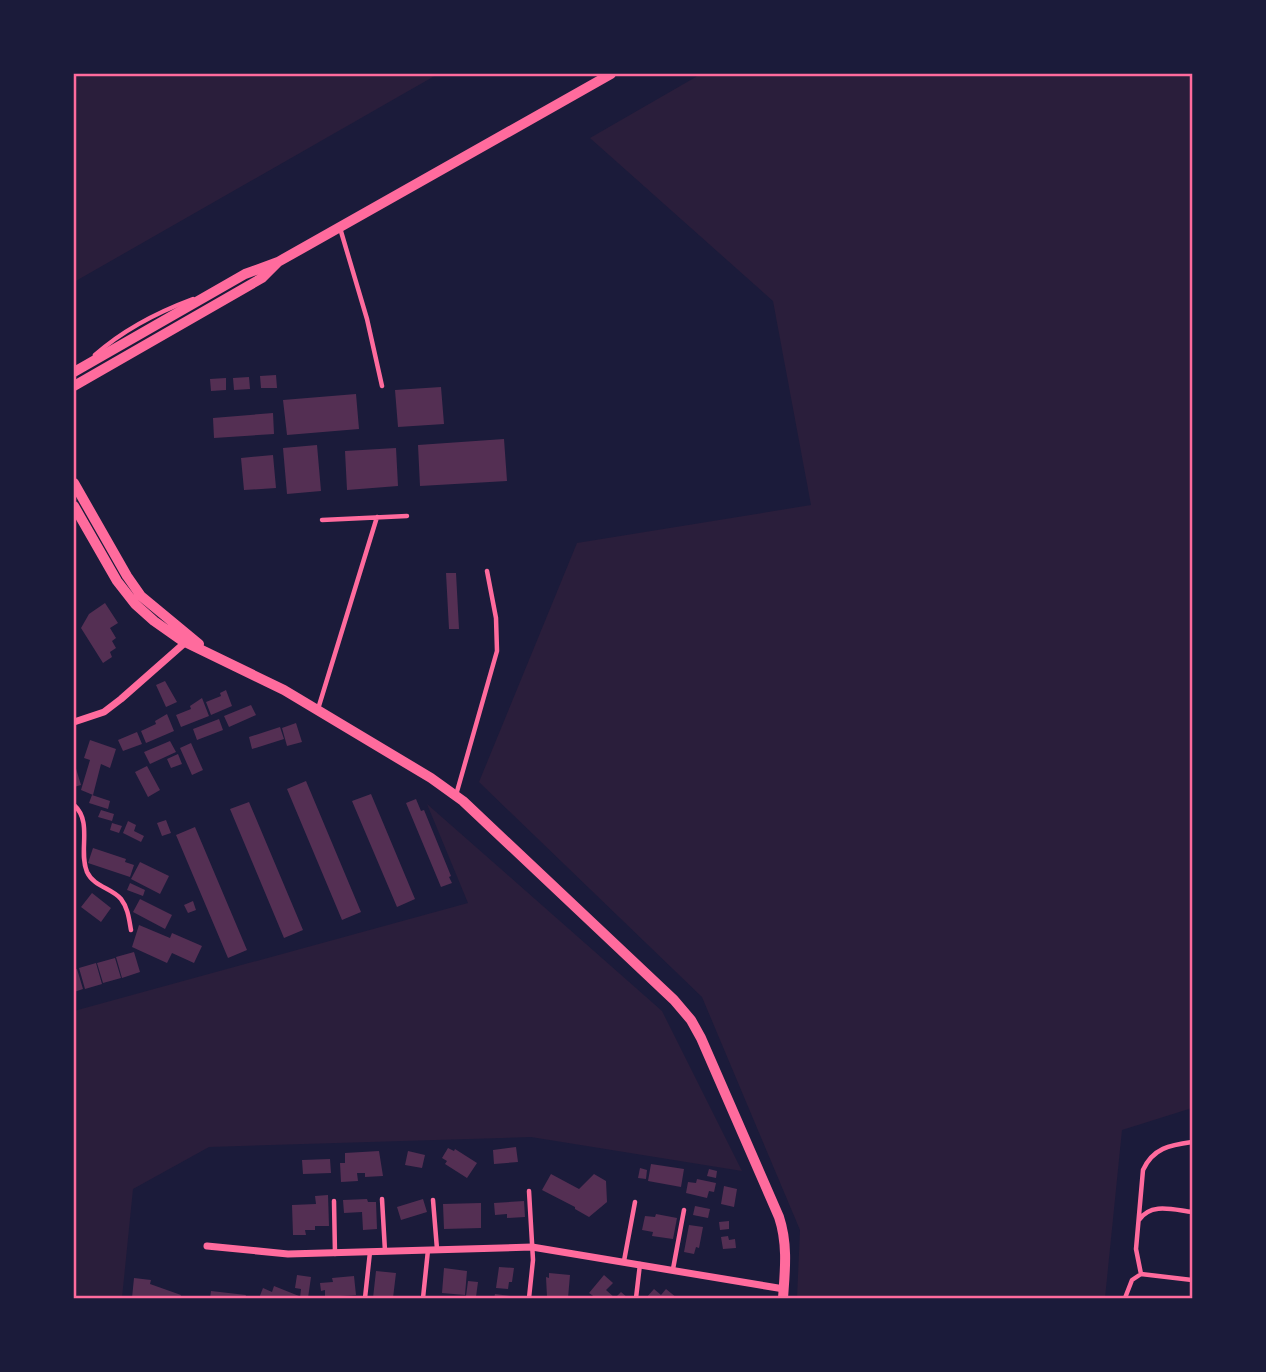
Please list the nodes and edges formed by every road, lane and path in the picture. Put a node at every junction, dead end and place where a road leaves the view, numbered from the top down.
1 (611, 74) edge
2 (340, 227) junction
3 (278, 262) junction
4 (78, 370) edge
5 (74, 386) edge
6 (382, 386) dead end
7 (74, 483) edge
8 (74, 506) edge
9 (407, 516) dead end
10 (377, 517) junction
11 (322, 520) dead end
12 (487, 571) dead end
13 (189, 639) junction
14 (318, 710) junction
15 (74, 722) edge
16 (456, 796) junction
17 (74, 805) edge
18 (131, 930) dead end
19 (1192, 1142) edge
20 (529, 1191) dead end
21 (382, 1199) dead end
22 (433, 1200) dead end
23 (334, 1201) dead end
24 (635, 1202) dead end
25 (684, 1210) dead end
26 (1192, 1212) edge
27 (1138, 1223) junction
28 (207, 1246) dead end
29 (533, 1247) junction
30 (428, 1250) junction
31 (437, 1250) junction
32 (370, 1252) junction
33 (385, 1252) junction
34 (335, 1254) junction
35 (624, 1261) junction
36 (640, 1264) junction
37 (673, 1269) junction
38 (1141, 1274) junction
39 (1192, 1280) edge
40 (783, 1294) edge
41 (365, 1298) edge
42 (423, 1298) edge
43 (529, 1298) edge
44 (636, 1298) edge
45 (1125, 1298) edge

1 - 2 main road
2 - 3 main road
2 - 6 lane
3 - 4 main road
3 - 5 main road
7 - 13 street
8 - 13 street
9 - 10 lane
10 - 11 lane
10 - 14 lane
12 - 16 lane
13 - 14 street
13 - 15 street
14 - 16 street
16 - 40 street
17 - 18 lane
19 - 27 lane
20 - 29 lane
21 - 33 lane
22 - 31 lane
23 - 34 lane
24 - 35 lane
25 - 37 lane
26 - 27 lane
27 - 38 lane
28 - 34 street
29 - 31 street
29 - 35 street
29 - 43 lane
30 - 31 street
30 - 33 street
30 - 42 lane
32 - 33 street
32 - 34 street
32 - 41 lane
35 - 36 street
36 - 37 street
36 - 44 lane
37 - 40 street
38 - 39 lane
38 - 45 lane

